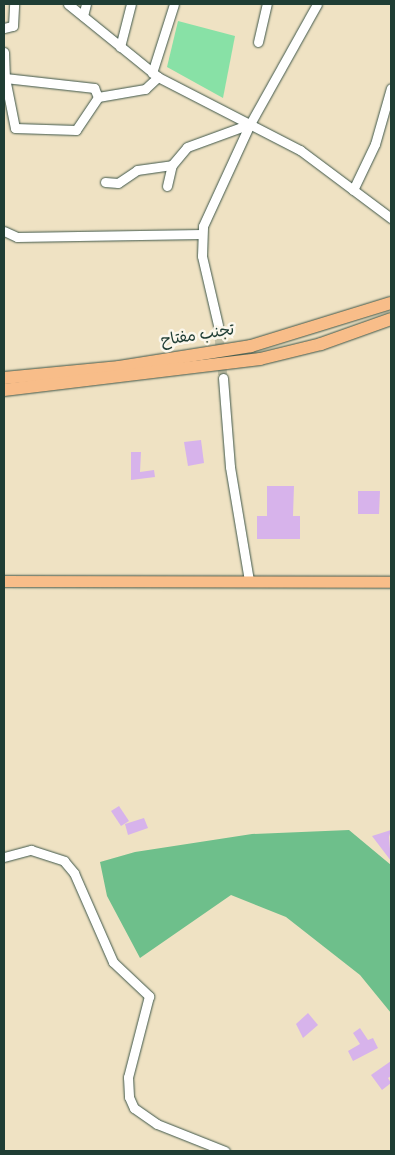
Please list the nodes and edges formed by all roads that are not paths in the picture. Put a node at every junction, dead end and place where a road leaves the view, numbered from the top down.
1 (14, 4) edge
2 (68, 4) edge
3 (86, 4) edge
4 (131, 4) edge
5 (174, 4) edge
6 (267, 4) edge
7 (317, 4) edge
8 (83, 16) junction
9 (4, 28) edge
10 (258, 42) dead end
11 (120, 47) junction
12 (4, 52) edge
13 (155, 75) junction
14 (5, 78) junction
15 (391, 88) edge
16 (98, 97) junction
17 (250, 124) junction
18 (172, 165) junction
19 (105, 182) dead end
20 (167, 186) dead end
21 (352, 190) junction
22 (391, 218) edge
23 (4, 231) edge
24 (202, 234) junction
25 (391, 302) edge
26 (391, 319) edge
27 (218, 325) tunnel mouth
28 (4, 378) edge
29 (223, 378) tunnel mouth
30 (4, 390) edge
31 (4, 581) edge
32 (249, 581) junction
33 (391, 582) edge
34 (4, 857) edge
35 (225, 1151) edge

1 - 9 street
2 - 8 street
3 - 8 street
4 - 11 street
5 - 13 street
6 - 10 street
7 - 17 street
8 - 11 street
11 - 13 street
12 - 14 street
13 - 16 street
13 - 17 street
14 - 16 street
14 - 16 street
15 - 21 street
17 - 18 street
17 - 21 street
17 - 24 street
18 - 19 street
18 - 20 street
21 - 22 street
23 - 24 street
24 - 27 street
25 - 28 highway, تجنب مفتاح
26 - 30 highway, تجنب مفتاح
29 - 32 street
31 - 32 main road
32 - 33 main road
34 - 35 street

